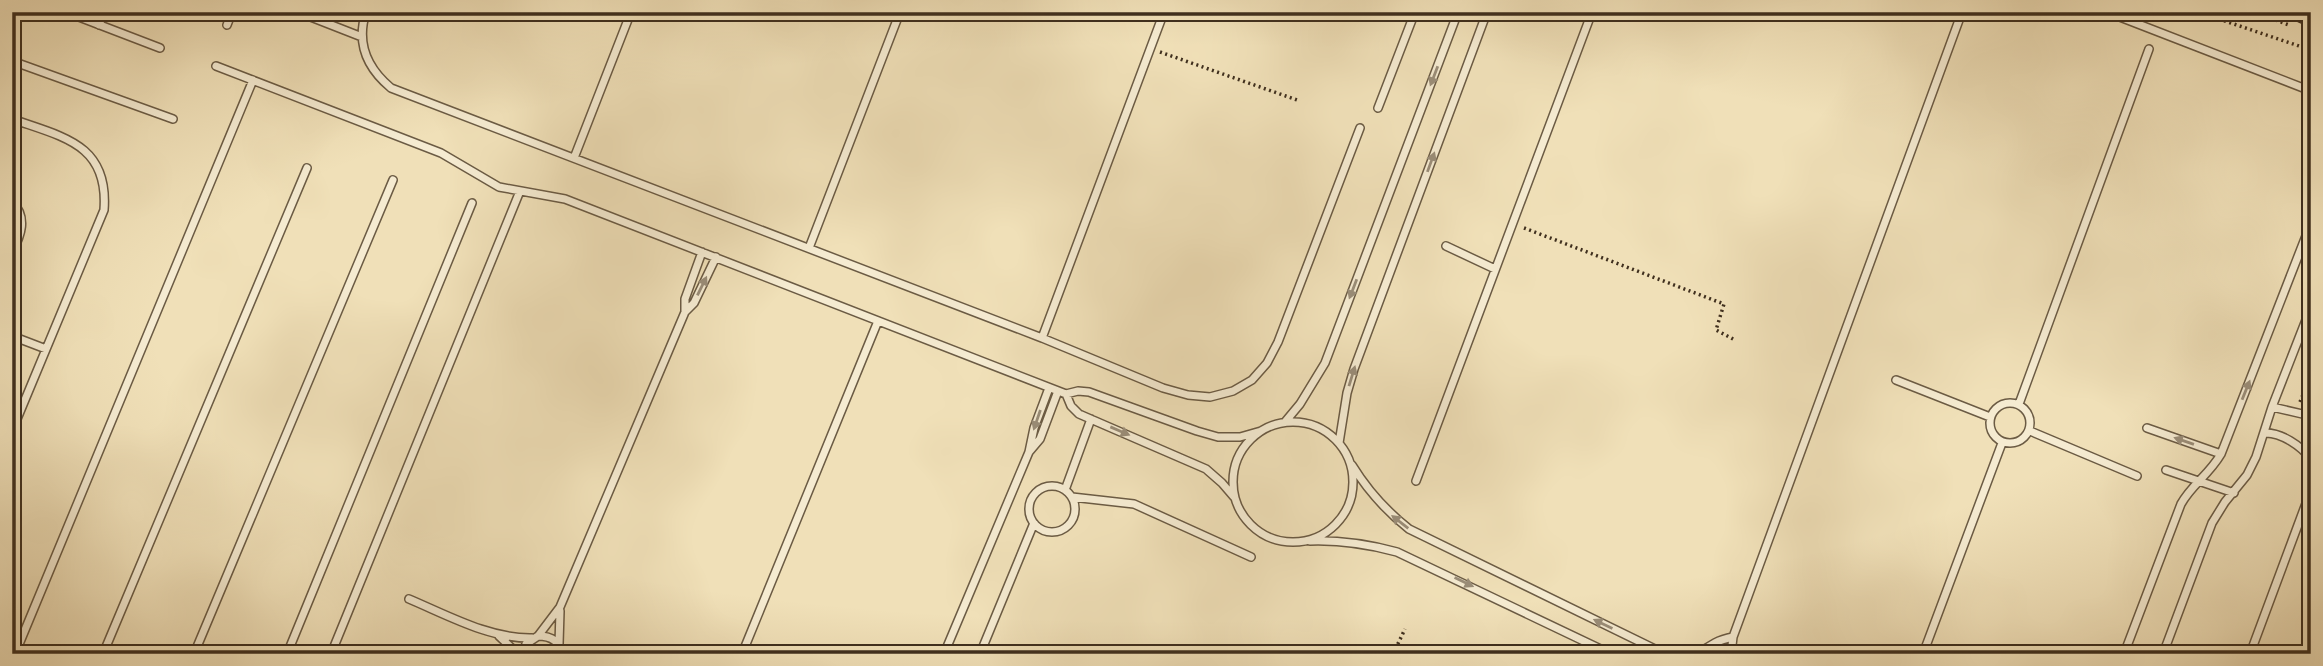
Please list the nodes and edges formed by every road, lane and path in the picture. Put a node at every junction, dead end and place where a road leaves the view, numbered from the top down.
1 (17, 12) edge
2 (66, 12) edge
3 (104, 12) edge
4 (232, 12) edge
5 (298, 12) edge
6 (366, 12) edge
7 (631, 12) edge
8 (900, 12) edge
9 (1164, 12) edge
10 (1415, 12) edge
11 (1458, 12) edge
12 (1487, 12) edge
13 (1592, 12) edge
14 (1962, 12) edge
15 (2108, 12) edge
16 (2198, 12) edge
17 (2255, 12) edge
18 (2305, 19) edge
19 (12, 24) edge
20 (99, 25) junction
21 (227, 25) dead end
22 (362, 37) junction
23 (160, 48) dead end
24 (1150, 48) junction
25 (2149, 49) dead end
26 (2311, 50) edge
27 (12, 61) edge
28 (216, 66) dead end
29 (253, 80) junction
30 (2309, 92) edge
31 (1300, 101) dead end
32 (1378, 108) dead end
33 (12, 119) edge
34 (173, 119) dead end
35 (1360, 128) dead end
36 (574, 158) junction
37 (307, 168) dead end
38 (393, 180) dead end
39 (520, 191) junction
40 (12, 201) edge
41 (472, 203) dead end
42 (1513, 223) junction
43 (2311, 223) edge
44 (1446, 246) dead end
45 (809, 248) junction
46 (702, 252) junction
47 (12, 253) edge
48 (716, 257) junction
49 (1495, 269) junction
50 (2311, 307) edge
51 (685, 312) junction
52 (878, 321) junction
53 (12, 336) edge
54 (1042, 338) junction
55 (1735, 340) dead end
56 (46, 348) junction
57 (2311, 374) edge
58 (1896, 380) dead end
59 (1049, 387) junction
60 (1062, 393) junction
61 (2019, 404) junction
62 (2272, 407) junction
63 (2296, 413) junction
64 (2311, 416) edge
65 (1990, 417) junction
66 (1091, 419) junction
67 (1285, 422) junction
68 (2147, 428) dead end
69 (12, 431) edge
70 (1261, 431) junction
71 (2030, 431) junction
72 (2264, 433) junction
73 (1339, 443) junction
74 (2002, 443) junction
75 (1029, 452) junction
76 (2221, 454) junction
77 (2311, 459) edge
78 (1352, 464) junction
79 (2166, 470) dead end
80 (2137, 476) dead end
81 (1416, 481) dead end
82 (2201, 482) junction
83 (1065, 489) junction
84 (2311, 491) edge
85 (2234, 493) junction
86 (1072, 497) junction
87 (1236, 499) junction
88 (1034, 523) junction
89 (1306, 541) junction
90 (1251, 557) dead end
91 (409, 599) dead end
92 (560, 607) junction
93 (1405, 629) dead end
94 (492, 632) junction
95 (535, 637) junction
96 (1733, 637) junction
97 (562, 650) edge
98 (15, 654) edge
99 (103, 654) edge
100 (194, 654) edge
101 (287, 654) edge
102 (331, 654) edge
103 (520, 654) edge
104 (742, 654) edge
105 (944, 654) edge
106 (980, 654) edge
107 (1393, 654) edge
108 (1611, 654) edge
109 (1665, 654) edge
110 (1699, 654) edge
111 (1731, 654) edge
112 (1923, 654) edge
113 (2123, 654) edge
114 (2163, 654) edge
115 (2250, 654) edge

1 - 19 lane
2 - 20 lane
3 - 20 lane
4 - 21 lane
5 - 22 lane
6 - 22 lane
7 - 36 lane
8 - 45 lane
9 - 24 lane
10 - 32 lane
11 -> 67 lane
73 -> 12 lane
13 - 42 lane
14 - 96 lane
15 - 30 lane
16 - 26 path
17 - 18 path
20 - 23 lane
22 - 36 lane
24 - 31 path
24 - 54 lane
25 - 61 lane
27 - 34 lane
28 - 29 lane
29 - 39 lane
29 - 98 lane
33 - 56 lane
35 - 54 lane
36 - 45 lane
37 - 99 lane
38 - 100 lane
39 - 46 lane
39 - 102 lane
40 - 47 lane
41 - 101 lane
42 - 49 lane
42 - 55 path
76 -> 43 lane
44 - 49 lane
45 - 54 lane
46 - 48 lane
46 - 51 lane
51 -> 48 lane
48 - 52 lane
49 - 81 lane
50 - 62 lane
51 - 92 lane
52 - 59 lane
52 - 104 lane
53 - 56 lane
56 - 69 lane
57 - 63 path
58 - 65 lane
59 - 60 lane
59 -> 75 lane
60 - 66 lane
60 - 70 lane
60 - 75 lane
61 - 65 lane
61 - 71 lane
62 - 63 lane
62 - 72 lane
63 - 64 lane
65 - 74 lane
66 - 83 lane
66 -> 87 lane
67 - 70 lane
67 - 73 lane
76 -> 68 lane
70 - 87 lane
71 - 74 lane
71 - 80 lane
72 - 77 lane
72 - 85 lane
73 - 78 lane
74 - 112 lane
75 - 105 lane
76 - 82 lane
78 - 89 lane
109 -> 78 lane
79 - 82 lane
82 - 85 lane
82 - 113 lane
83 - 86 lane
83 - 88 lane
84 - 115 lane
85 - 114 lane
86 - 88 lane
86 - 90 lane
87 - 89 lane
88 - 106 lane
89 -> 108 lane
91 - 94 lane
92 - 95 lane
92 - 97 lane
93 - 107 path
94 - 95 lane
94 - 103 lane
95 - 97 lane
95 - 103 lane
96 - 110 lane
96 - 111 lane

